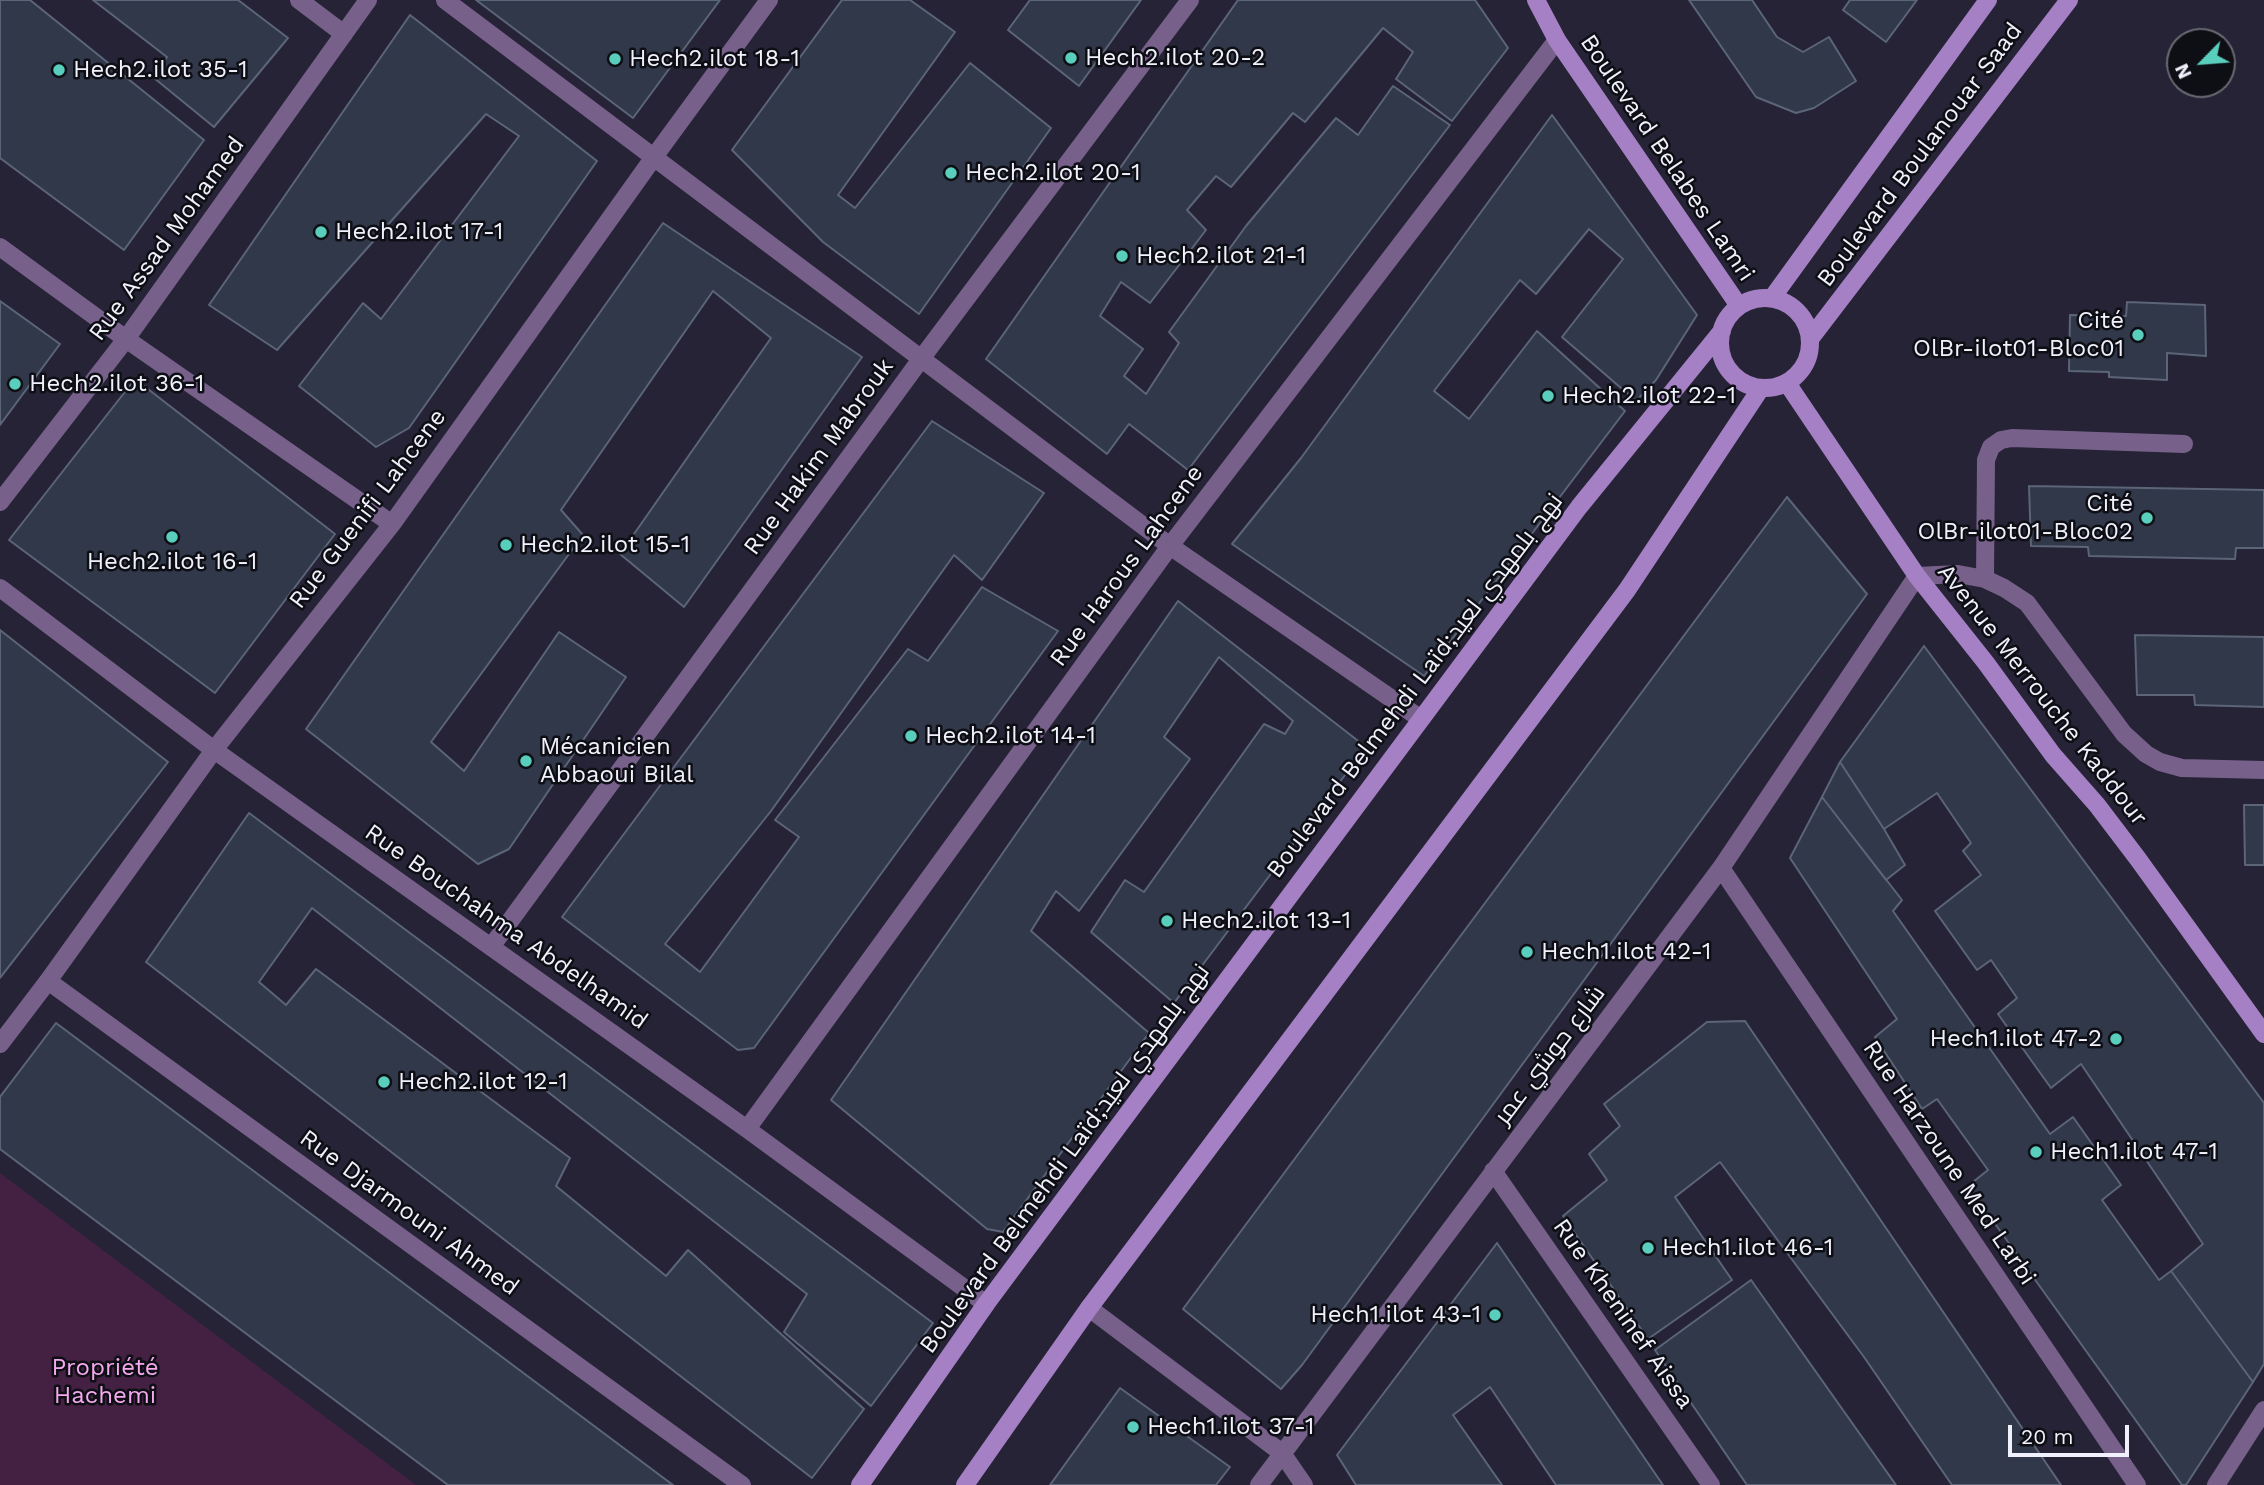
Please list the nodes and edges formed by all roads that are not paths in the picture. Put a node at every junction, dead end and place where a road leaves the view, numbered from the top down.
1 (299, 0) edge
2 (368, 0) edge
3 (445, 0) edge
4 (769, 0) edge
5 (1190, 0) edge
6 (1536, 0) edge
7 (1988, 0) edge
8 (2069, 0) edge
9 (344, 34) junction
10 (1557, 40) junction
11 (654, 157) junction
12 (0, 247) edge
13 (1772, 298) junction
14 (1739, 306) junction
15 (1722, 331) junction
16 (126, 339) junction
17 (1810, 339) junction
18 (921, 359) junction
19 (1787, 383) junction
20 (1761, 388) junction
21 (2184, 444) dead end
22 (0, 502) edge
23 (391, 524) junction
24 (1170, 546) junction
25 (1917, 576) junction
26 (1984, 579) junction
27 (0, 588) edge
28 (1421, 719) junction
29 (214, 750) junction
30 (2264, 770) edge
31 (1721, 868) junction
32 (491, 947) junction
33 (48, 981) junction
34 (2264, 1034) edge
35 (0, 1044) edge
36 (747, 1129) junction
37 (1493, 1171) junction
38 (986, 1304) junction
39 (1089, 1308) junction
40 (2264, 1410) edge
41 (1282, 1453) junction
42 (742, 1485) edge
43 (860, 1485) edge
44 (964, 1485) edge
45 (1259, 1485) edge
46 (1304, 1485) edge
47 (1712, 1485) edge
48 (2137, 1485) edge
49 (2216, 1485) edge

1 - 9 street
2 - 9 street, Rue Assad Mohamed
3 - 11 street
4 - 11 street, Rue Guenifi Lahcene
5 - 18 street, Rue Hakim Mabrouk
6 - 10 main road, Boulevard Belabes Lamri
7 - 13 main road, Boulevard Boulanouar Saad
8 - 17 main road, Boulevard Boulanouar Saad
9 - 16 street, Rue Assad Mohamed
10 - 14 main road, Boulevard Belabes Lamri
10 - 24 street, Rue Harous Lahcene
11 - 18 street
11 - 23 street, Rue Guenifi Lahcene
12 - 16 street
13 - 14 main road
13 - 17 main road
14 - 15 main road
15 - 20 main road
15 - 28 main road, Boulevard Belmehdi Laïd;نهج بلمهدي لعيد
16 - 22 street, Rue Assad Mohamed
16 - 23 street
17 - 19 main road
18 - 24 street
18 - 32 street, Rue Hakim Mabrouk
19 - 20 main road
19 - 25 main road, Avenue Merrouche Kaddour
20 - 39 main road
21 - 26 street
23 - 29 street, Rue Guenifi Lahcene
24 - 28 street
24 - 36 street, Rue Harous Lahcene
25 - 26 street
25 - 31 street, شارع حوشي عمر
25 - 34 main road, Avenue Merrouche Kaddour
26 - 30 street
27 - 29 street, Rue Bouchahma Abdelhamid
28 - 38 main road, Boulevard Belmehdi Laïd;نهج بلمهدي لعيد
29 - 32 street, Rue Bouchahma Abdelhamid
29 - 33 street, Rue Guenifi Lahcene
31 - 37 street, شارع حوشي عمر
31 - 48 street, Rue Harzoune Med Larbi
32 - 36 street, Rue Bouchahma Abdelhamid
33 - 35 street, Rue Guenifi Lahcene
33 - 42 street, Rue Djarmouni Ahmed
36 - 38 street, Rue Bouchahma Abdelhamid
37 - 41 street, شارع حوشي عمر
37 - 47 street, Rue Kheninef Aissa
38 - 43 main road, Boulevard Belmehdi Laïd;نهج بلمهدي لعيد
39 - 41 street
39 - 44 main road
40 - 49 street
41 - 45 street, شارع حوشي عمر
41 - 46 street

